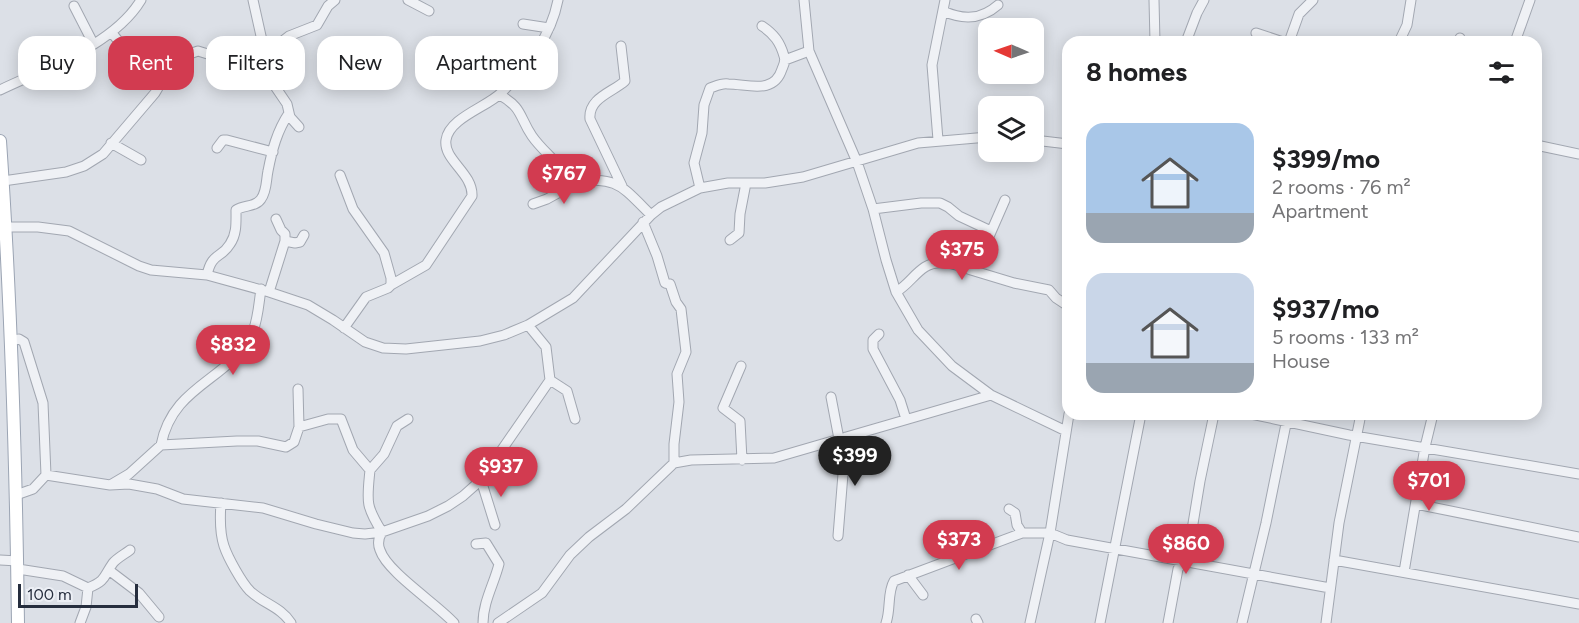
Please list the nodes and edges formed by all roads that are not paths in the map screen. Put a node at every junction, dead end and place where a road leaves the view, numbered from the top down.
1 (141, 0) edge
2 (253, 0) edge
3 (335, 0) edge
4 (408, 0) edge
5 (558, 0) edge
6 (804, 0) edge
7 (945, 0) edge
8 (1154, 0) edge
9 (1204, 0) edge
10 (1313, 0) edge
11 (1411, 0) edge
12 (1530, 0) edge
13 (998, 4) dead end
14 (74, 6) dead end
15 (429, 11) dead end
16 (943, 11) junction
17 (1154, 13) junction
18 (523, 24) dead end
19 (762, 26) dead end
20 (549, 28) junction
21 (112, 33) junction
22 (1256, 33) dead end
23 (89, 36) edge
24 (114, 36) edge
25 (261, 36) edge
26 (289, 36) edge
27 (1148, 36) edge
28 (1155, 36) edge
29 (1188, 36) edge
30 (1265, 36) edge
31 (1291, 36) edge
32 (1402, 36) edge
33 (1517, 36) edge
34 (96, 41) edge
35 (621, 46) dead end
36 (809, 51) junction
37 (206, 53) edge
38 (785, 60) junction
39 (18, 81) edge
40 (0, 90) edge
41 (277, 90) edge
42 (500, 95) junction
43 (289, 113) junction
44 (299, 127) dead end
45 (978, 138) edge
46 (938, 140) junction
47 (0, 141) edge
48 (1044, 141) edge
49 (111, 143) junction
50 (1062, 143) edge
51 (1542, 146) edge
52 (217, 148) dead end
53 (273, 152) junction
54 (1579, 154) edge
55 (141, 160) dead end
56 (857, 162) junction
57 (340, 175) dead end
58 (3, 180) junction
59 (569, 180) junction
60 (746, 183) junction
61 (622, 186) junction
62 (700, 188) junction
63 (1005, 200) dead end
64 (533, 204) dead end
65 (873, 209) junction
66 (651, 215) junction
67 (276, 219) dead end
68 (643, 222) junction
69 (3, 227) edge
70 (991, 231) junction
71 (304, 236) dead end
72 (730, 240) dead end
73 (285, 241) junction
74 (971, 270) junction
75 (207, 275) junction
76 (391, 285) junction
77 (265, 290) junction
78 (896, 292) junction
79 (1062, 302) edge
80 (528, 325) junction
81 (344, 328) junction
82 (879, 334) dead end
83 (10, 341) junction
84 (741, 366) dead end
85 (550, 380) junction
86 (298, 389) dead end
87 (991, 395) junction
88 (831, 397) dead end
89 (408, 419) dead end
90 (575, 419) dead end
91 (906, 419) junction
92 (1068, 420) edge
93 (1140, 420) edge
94 (1213, 420) edge
95 (1287, 420) edge
96 (1299, 420) edge
97 (1360, 420) edge
98 (1432, 420) edge
99 (299, 427) junction
100 (1066, 431) junction
101 (1357, 436) junction
102 (842, 438) junction
103 (161, 445) junction
104 (1425, 447) junction
105 (742, 459) junction
106 (674, 463) junction
107 (370, 470) junction
108 (1579, 474) edge
109 (45, 475) junction
110 (481, 480) junction
111 (110, 485) junction
112 (16, 495) junction
113 (221, 503) junction
114 (1416, 504) junction
115 (1009, 509) dead end
116 (495, 525) dead end
117 (382, 532) junction
118 (1022, 533) junction
119 (1050, 533) junction
120 (838, 536) dead end
121 (1579, 537) edge
122 (476, 544) dead end
123 (1115, 548) junction
124 (130, 550) dead end
125 (1334, 560) junction
126 (0, 561) edge
127 (1184, 561) junction
128 (18, 565) junction
129 (110, 571) junction
130 (1404, 572) junction
131 (1252, 574) junction
132 (908, 575) junction
133 (88, 588) junction
134 (1330, 588) junction
135 (923, 595) dead end
136 (1579, 604) edge
137 (159, 617) dead end
138 (18, 623) edge
139 (80, 623) edge
140 (291, 623) edge
141 (454, 623) edge
142 (483, 623) edge
143 (498, 623) edge
144 (886, 623) edge
145 (1030, 623) edge
146 (1100, 623) edge
147 (1168, 623) edge
148 (1242, 623) edge
149 (1326, 623) edge

1 - 21 street
2 - 25 street
3 - 26 street
4 - 15 street
5 - 20 street
6 - 36 street
7 - 16 street
8 - 17 street
9 - 29 street
10 - 31 street
11 - 32 street
12 - 33 street
13 - 16 street
14 - 23 street
16 - 46 street
17 - 27 street
17 - 28 street
18 - 20 street
19 - 38 street
20 - 42 street
21 - 24 street
21 - 34 street
22 - 30 street
35 - 61 street
36 - 38 street
36 - 56 street
37 - 49 street
38 - 62 street
39 - 40 street
41 - 43 street
42 - 59 street
42 - 76 street
43 - 44 street
43 - 53 street
45 - 46 street
46 - 56 street
47 - 58 main road
48 - 50 street
49 - 55 street
49 - 58 street
51 - 54 street
52 - 53 street
53 - 75 street
56 - 60 street
56 - 65 street
57 - 76 street
58 - 69 main road
59 - 61 street
59 - 64 street
60 - 62 street
60 - 72 street
61 - 66 street
62 - 66 street
63 - 70 street
65 - 70 street
65 - 78 street
66 - 68 street
67 - 73 street
68 - 80 street
68 - 106 street
69 - 75 street
69 - 83 main road
70 - 74 street
71 - 73 street
73 - 77 street
74 - 78 street
74 - 79 street
75 - 77 street
76 - 81 street
77 - 81 street
77 - 103 street
78 - 87 street
80 - 81 street
80 - 85 street
82 - 91 street
83 - 109 street
83 - 112 main road
84 - 105 street
85 - 90 street
85 - 110 street
86 - 99 street
87 - 91 street
87 - 100 street
88 - 102 street
89 - 107 street
91 - 102 street
92 - 100 street
93 - 123 street
94 - 127 street
95 - 131 street
96 - 101 street
97 - 101 street
98 - 104 street
99 - 103 street
99 - 107 street
100 - 119 street
101 - 104 street
101 - 125 street
102 - 105 street
102 - 120 street
103 - 111 street
104 - 108 street
104 - 114 street
105 - 106 street
106 - 143 street
107 - 117 street
109 - 111 street
109 - 112 street
110 - 116 street
110 - 117 street
111 - 113 street
112 - 128 main road
113 - 117 street
113 - 140 street
114 - 121 street
114 - 130 street
115 - 118 street
117 - 141 street
118 - 119 street
118 - 132 street
119 - 123 street
119 - 145 street
122 - 142 street
123 - 127 street
123 - 146 street
124 - 129 street
125 - 130 street
125 - 134 street
126 - 128 street
127 - 131 street
127 - 147 street
128 - 133 street
128 - 138 main road
129 - 133 street
129 - 137 street
130 - 136 street
131 - 134 street
131 - 148 street
132 - 135 street
132 - 144 street
133 - 139 street
134 - 149 street

